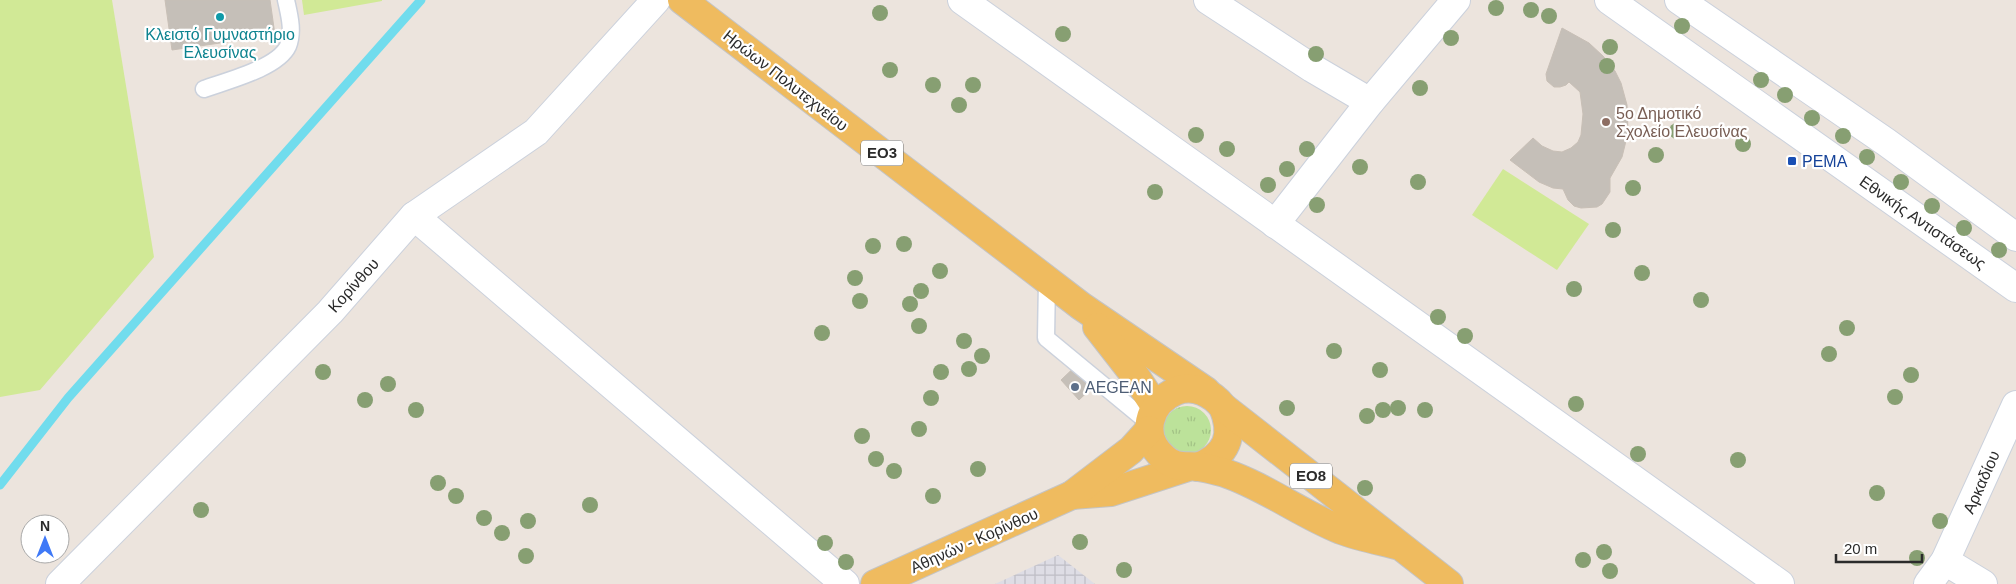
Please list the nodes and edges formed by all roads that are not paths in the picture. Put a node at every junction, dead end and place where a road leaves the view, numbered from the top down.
1 (286, 0) edge
2 (656, 0) edge
3 (682, 0) edge
4 (962, 0) edge
5 (1208, 0) edge
6 (1456, 0) edge
7 (1609, 0) edge
8 (1679, 0) edge
9 (204, 89) dead end
10 (1370, 102) junction
11 (414, 216) junction
12 (1275, 224) junction
13 (2016, 237) edge
14 (1047, 280) junction
15 (2016, 288) edge
16 (1081, 306) junction
17 (1216, 400) junction
18 (2016, 405) edge
19 (1152, 420) junction
20 (1191, 467) junction
21 (1072, 495) junction
22 (1400, 546) junction
23 (1945, 561) junction
24 (60, 584) edge
25 (845, 584) edge
26 (875, 584) edge
27 (1448, 584) edge
28 (1780, 584) edge
29 (1928, 584) edge
30 (1983, 584) edge

1 - 9 lane
2 - 11 street, Κορίνθου
3 - 14 main road, Ηρώων Πολυτεχνείου / ΕΟ3
4 - 12 street
5 - 10 street
6 - 10 street
7 - 15 street, Εθνικής Αντιστάσεως
8 - 13 street
10 - 12 street
11 - 24 street, Κορίνθου
11 - 25 street
12 - 28 street
14 - 16 main road, Ηρώων Πολυτεχνείου / ΕΟ3
14 - 19 lane
16 - 17 main road, Ηρώων Πολυτεχνείου / ΕΟ3
16 - 19 main road, Ηρώων Πολυτεχνείου / ΕΟ3
17 - 19 main road, Ηρώων Πολυτεχνείου / ΕΟ8
17 - 20 main road, ΕΟ8
17 - 22 main road, Ηρώων Πολυτεχνείου / ΕΟ8
18 - 23 street, Αρκαδίου
19 - 20 main road, Ηρώων Πολυτεχνείου / ΕΟ8
19 - 21 main road, Αθηνών - Κορίνθου / ΕΟ8
20 - 21 main road, Αθηνών - Κορίνθου / ΕΟ8
20 - 22 main road, Ηρώων Πολυτεχνείου / ΕΟ8
21 - 26 main road, Αθηνών - Κορίνθου / ΕΟ8
22 - 27 main road, Ηρώων Πολυτεχνείου / ΕΟ8
23 - 29 street, Αρκαδίου
23 - 30 street

